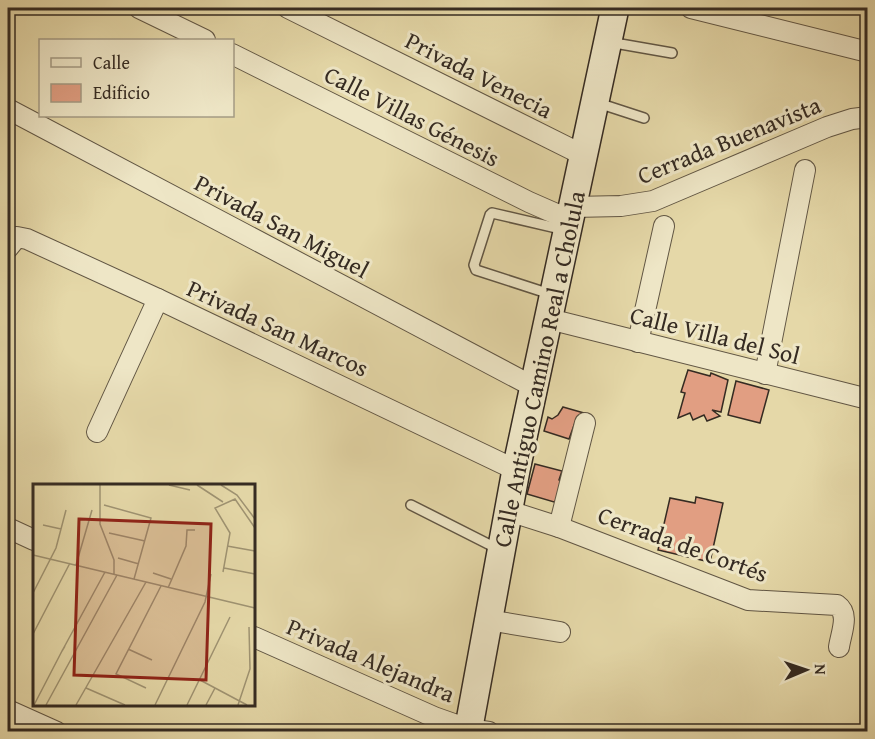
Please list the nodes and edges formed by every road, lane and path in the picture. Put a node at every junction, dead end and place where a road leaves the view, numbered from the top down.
1 (139, 8) edge
2 (288, 8) edge
3 (615, 8) edge
4 (691, 8) edge
5 (203, 39) edge
6 (608, 41) junction
7 (867, 52) edge
8 (672, 53) dead end
9 (234, 55) edge
10 (595, 102) junction
11 (8, 109) edge
12 (867, 117) edge
13 (644, 118) dead end
14 (583, 155) junction
15 (805, 170) dead end
16 (570, 219) junction
17 (664, 226) dead end
18 (12, 243) edge
19 (158, 299) junction
20 (552, 308) junction
21 (638, 342) junction
22 (765, 374) junction
23 (534, 387) junction
24 (867, 399) edge
25 (585, 423) dead end
26 (97, 432) dead end
27 (516, 470) junction
28 (411, 505) dead end
29 (509, 511) junction
30 (560, 527) junction
31 (8, 528) edge
32 (33, 540) edge
33 (501, 551) junction
34 (488, 620) junction
35 (560, 632) dead end
36 (255, 637) edge
37 (839, 647) dead end
38 (8, 710) edge
39 (475, 731) edge
40 (57, 732) edge

1 - 5 street
2 - 14 street, Privada Venecia
3 - 6 main road, Calle Antiguo Camino Real a Cholula
4 - 7 street
6 - 8 lane
6 - 10 main road, Calle Antiguo Camino Real a Cholula
9 - 16 street, Calle Villas Génesis
10 - 13 lane
10 - 14 main road, Calle Antiguo Camino Real a Cholula
11 - 23 street, Privada San Miguel
12 - 16 street, Cerrada Buenavista
14 - 16 main road, Calle Antiguo Camino Real a Cholula
15 - 22 street
16 - 20 main road, Calle Antiguo Camino Real a Cholula
16 - 20 lane
17 - 21 street
18 - 19 street, Privada San Marcos
19 - 26 street
19 - 27 street, Privada San Marcos
20 - 21 street, Calle Villa del Sol
20 - 23 main road, Calle Antiguo Camino Real a Cholula
21 - 22 street, Calle Villa del Sol
22 - 24 street, Calle Villa del Sol
23 - 27 main road, Calle Antiguo Camino Real a Cholula
25 - 30 street
27 - 29 main road, Calle Antiguo Camino Real a Cholula
28 - 33 lane
29 - 30 street, Cerrada de Cortés
29 - 33 main road, Calle Antiguo Camino Real a Cholula
30 - 37 street, Cerrada de Cortés
31 - 32 street
33 - 34 main road, Calle Antiguo Camino Real a Cholula
34 - 35 street
34 - 39 main road, Calle Antiguo Camino Real a Cholula
36 - 39 street, Privada Alejandra
38 - 40 street

